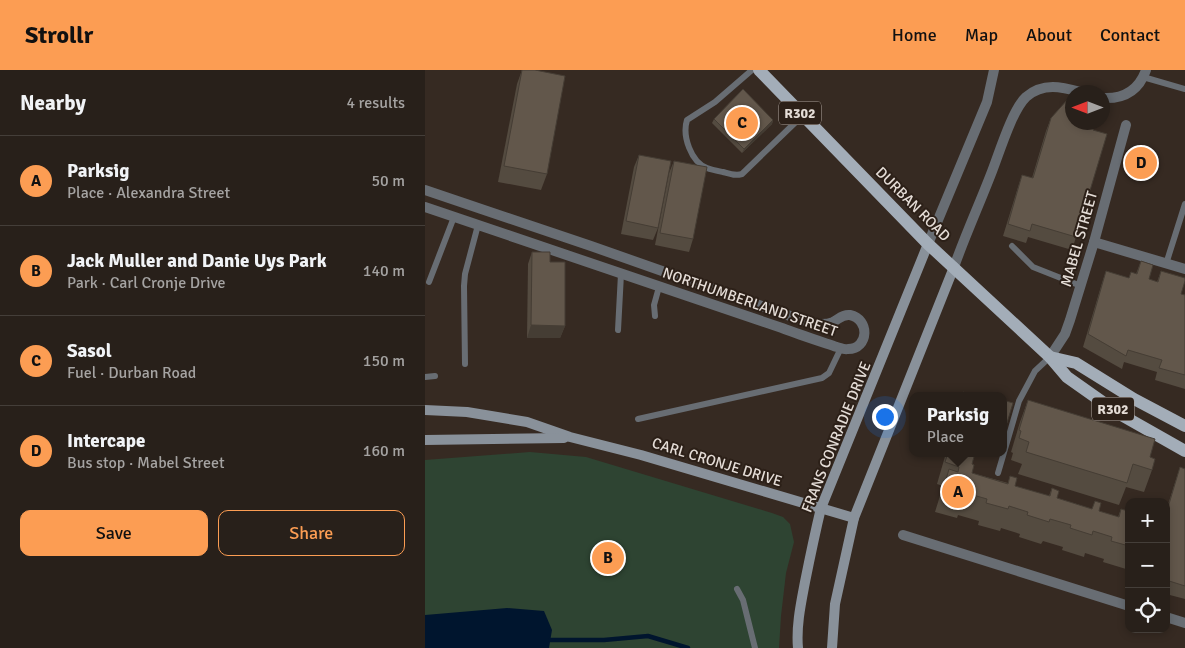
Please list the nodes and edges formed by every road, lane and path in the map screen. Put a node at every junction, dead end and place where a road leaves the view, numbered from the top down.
1 (753, 70) edge
2 (759, 70) edge
3 (994, 70) edge
4 (1144, 74) edge
5 (1065, 87) edge
6 (1185, 89) edge
7 (1110, 98) edge
8 (802, 116) junction
9 (1126, 125) dead end
10 (426, 193) edge
11 (1185, 204) edge
12 (425, 207) edge
13 (454, 218) junction
14 (479, 225) junction
15 (1094, 242) junction
16 (929, 244) junction
17 (1012, 246) dead end
18 (1167, 264) junction
19 (954, 267) junction
20 (1185, 270) edge
21 (621, 274) junction
22 (429, 282) dead end
23 (1081, 286) junction
24 (659, 287) junction
25 (655, 316) dead end
26 (619, 330) dead end
27 (841, 348) junction
28 (1050, 356) junction
29 (465, 364) dead end
30 (435, 376) dead end
31 (425, 377) edge
32 (425, 410) edge
33 (638, 419) dead end
34 (1185, 426) edge
35 (570, 438) junction
36 (425, 440) edge
37 (1007, 442) edge
38 (1185, 451) edge
39 (1003, 457) edge
40 (998, 473) dead end
41 (821, 508) junction
42 (854, 518) junction
43 (903, 535) dead end
44 (737, 589) dead end
45 (1125, 605) edge
46 (1170, 618) edge
47 (1185, 623) edge
48 (755, 648) edge
49 (798, 648) edge
50 (832, 648) edge

1 - 8 lane
2 - 8 main road, DURBAN ROAD / R302
3 - 16 street
4 - 6 lane
4 - 7 street
5 - 19 street
8 - 16 main road, DURBAN ROAD / R302
9 - 15 street, MABEL STREET
10 - 27 street, NORTHUMBERLAND STREET
11 - 18 lane
12 - 13 street, NORTHUMBERLAND STREET
13 - 14 street, NORTHUMBERLAND STREET
13 - 22 lane
14 - 21 street, NORTHUMBERLAND STREET
14 - 29 lane
15 - 18 street
15 - 23 street, MABEL STREET
16 - 19 main road, DURBAN ROAD / R302
16 - 41 main road, FRANS CONRADIE DRIVE
17 - 23 lane
18 - 20 street
19 - 28 main road, DURBAN ROAD / R302
19 - 42 main road
21 - 24 street, NORTHUMBERLAND STREET
21 - 26 lane
23 - 28 street, MABEL STREET
24 - 25 lane
24 - 27 street, NORTHUMBERLAND STREET
27 - 33 lane
28 - 34 main road, DURBAN ROAD / R302
28 - 37 lane
28 - 38 main road, DURBAN ROAD / R302
30 - 31 lane
32 - 35 main road, CARL CRONJE DRIVE
35 - 36 main road, CARL CRONJE DRIVE
35 - 41 main road, CARL CRONJE DRIVE
39 - 40 lane
41 - 42 main road, CARL CRONJE DRIVE
41 - 49 main road, FRANS CONRADIE DRIVE
42 - 50 main road
43 - 45 street
44 - 48 lane
46 - 47 street

